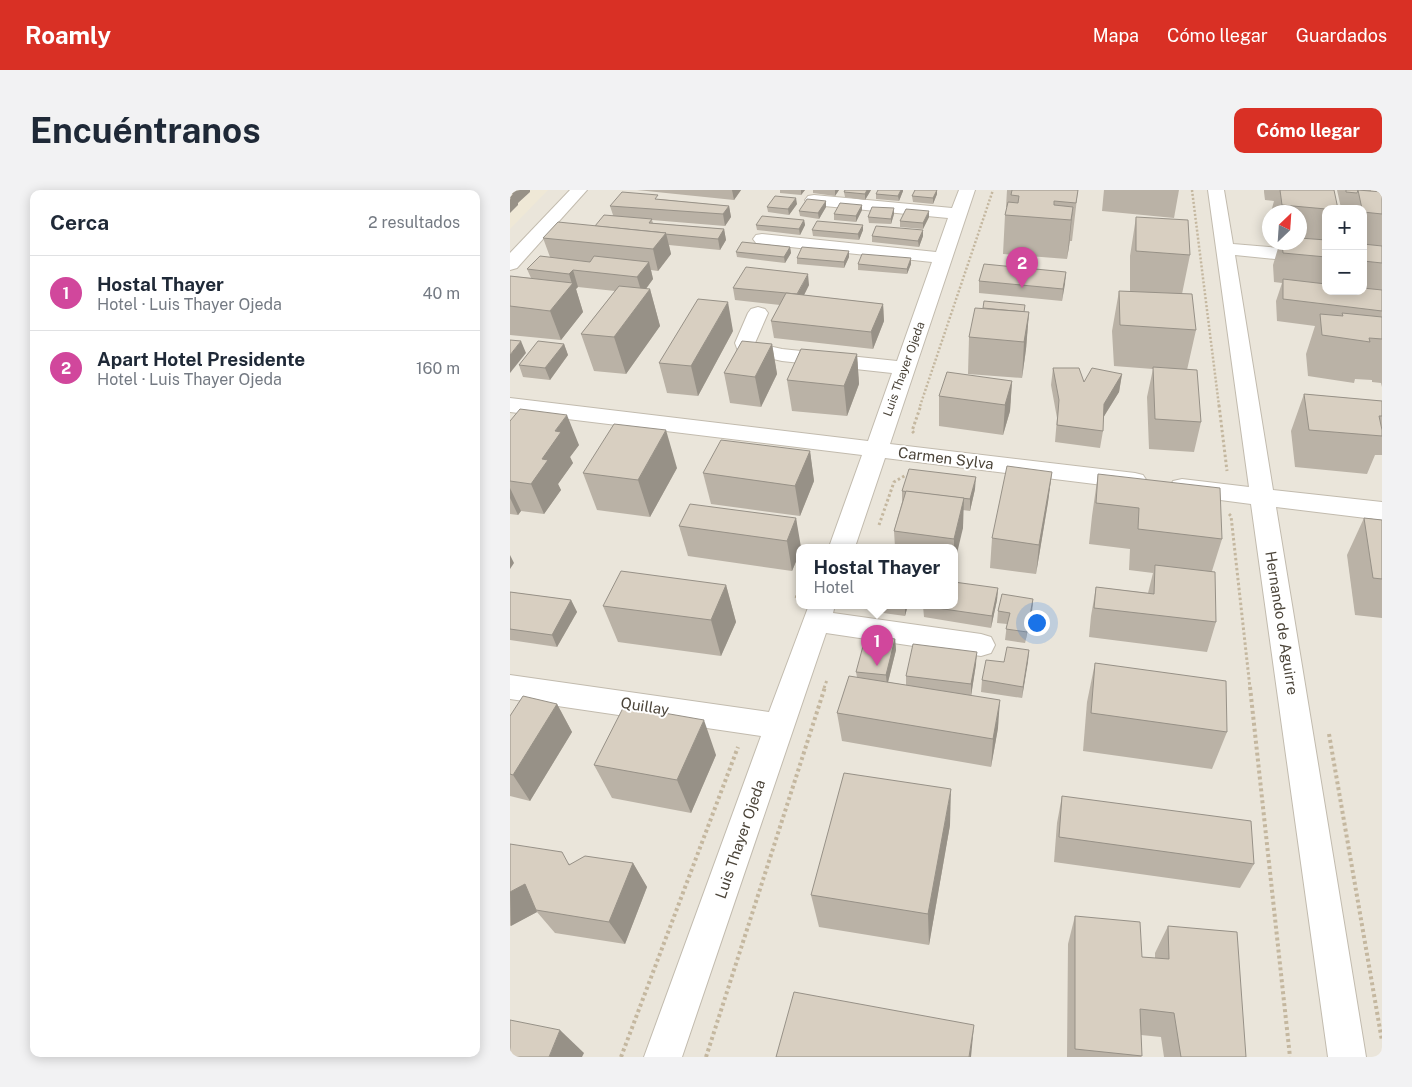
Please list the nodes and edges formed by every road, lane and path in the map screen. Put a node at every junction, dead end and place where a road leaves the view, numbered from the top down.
1 (579, 190) edge
2 (967, 190) edge
3 (993, 190) edge
4 (1192, 190) edge
5 (1216, 190) edge
6 (814, 200) edge
7 (959, 214) junction
8 (762, 239) dead end
9 (1225, 249) junction
10 (944, 258) junction
11 (1322, 258) edge
12 (510, 264) edge
13 (758, 313) dead end
14 (905, 368) junction
15 (510, 405) edge
16 (916, 436) dead end
17 (876, 450) junction
18 (910, 472) edge
19 (1222, 474) dead end
20 (1262, 496) junction
21 (1382, 511) edge
22 (1225, 512) dead end
23 (878, 529) dead end
24 (843, 544) edge
25 (819, 613) edge
26 (981, 645) dead end
27 (830, 672) dead end
28 (510, 687) edge
29 (779, 726) junction
30 (1328, 727) dead end
31 (742, 738) dead end
32 (1382, 1041) edge
33 (621, 1057) edge
34 (663, 1057) edge
35 (706, 1057) edge
36 (1290, 1057) edge
37 (1347, 1057) edge

1 - 12 street
2 - 7 street, Luis Thayer Ojeda
3 - 16 path
4 - 19 path
5 - 9 street, Hernando de Aguirre
6 - 7 street
7 - 10 street, Luis Thayer Ojeda
8 - 10 street
9 - 11 street
9 - 20 street, Hernando de Aguirre
10 - 14 street, Luis Thayer Ojeda
13 - 14 street
14 - 17 street, Luis Thayer Ojeda
15 - 17 street, Carmen Sylva
17 - 20 street, Carmen Sylva
17 - 24 street, Luis Thayer Ojeda
18 - 23 path
20 - 21 street, Carmen Sylva
20 - 37 street, Hernando de Aguirre
22 - 36 path
25 - 26 street, Luis Thayer Ojeda
25 - 29 street, Luis Thayer Ojeda
27 - 35 path
28 - 29 street, Quillay
29 - 34 street, Luis Thayer Ojeda
30 - 32 path
31 - 33 path

